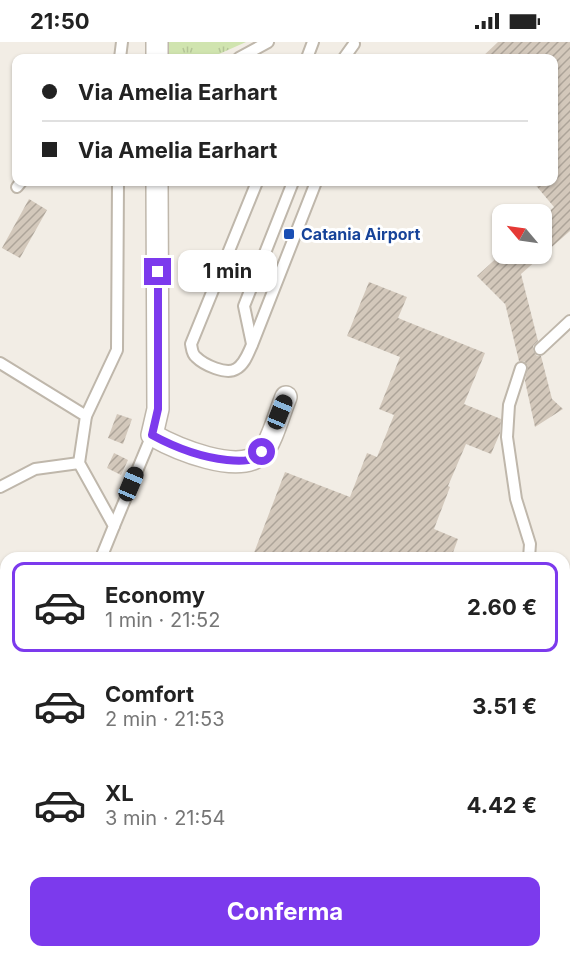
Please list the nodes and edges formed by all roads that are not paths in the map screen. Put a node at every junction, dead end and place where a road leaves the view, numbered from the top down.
1 (268, 42) edge
2 (246, 54) edge
3 (118, 186) edge
4 (157, 186) edge
5 (255, 186) edge
6 (291, 186) edge
7 (314, 186) edge
8 (570, 321) edge
9 (252, 345) junction
10 (540, 349) dead end
11 (0, 363) edge
12 (521, 368) dead end
13 (286, 397) dead end
14 (86, 416) junction
15 (152, 435) junction
16 (79, 463) junction
17 (0, 487) edge
18 (114, 526) junction
19 (104, 552) edge
20 (529, 552) edge

1 - 2 lane
3 - 14 lane
4 - 15 street
5 - 9 lane
6 - 9 lane
7 - 9 lane
8 - 10 lane
11 - 14 lane
12 - 20 lane
13 - 15 street
14 - 16 lane
15 - 18 lane
16 - 17 lane
16 - 18 lane
18 - 19 lane

